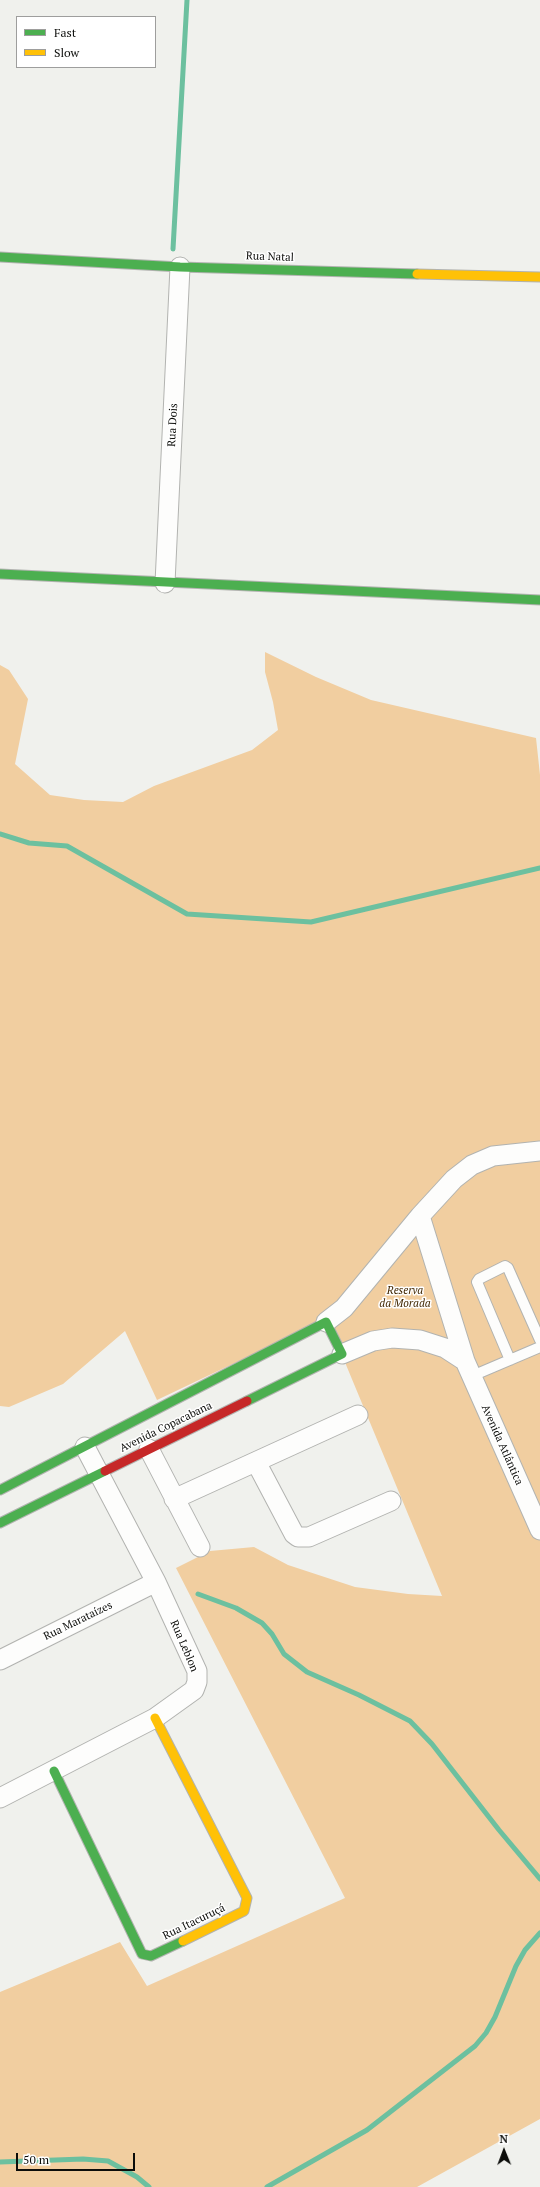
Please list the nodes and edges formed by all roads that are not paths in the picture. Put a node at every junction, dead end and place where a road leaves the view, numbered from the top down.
1 (0, 257) edge
2 (180, 267) junction
3 (540, 277) edge
4 (0, 574) edge
5 (165, 583) junction
6 (540, 600) edge
7 (540, 1152) edge
8 (420, 1216) junction
9 (326, 1322) junction
10 (540, 1340) edge
11 (540, 1347) edge
12 (342, 1354) junction
13 (510, 1360) junction
14 (468, 1369) junction
15 (358, 1415) dead end
16 (85, 1447) junction
17 (149, 1449) junction
18 (256, 1462) junction
19 (98, 1475) junction
20 (0, 1490) edge
21 (174, 1500) junction
22 (391, 1501) dead end
23 (0, 1523) edge
24 (540, 1530) edge
25 (200, 1547) dead end
26 (156, 1582) junction
27 (0, 1660) edge
28 (155, 1718) junction
29 (54, 1771) junction
30 (0, 1798) edge

1 - 2 street, Rua Natal
2 - 3 street, Rua Natal
2 - 5 street, Rua Dois
4 - 5 street
5 - 6 street
7 - 8 street
8 - 9 street
8 - 14 street, Avenida Atlântica
9 - 12 street
9 - 16 street, Avenida Copacabana
10 - 13 lane
11 - 13 lane
12 - 14 street
12 - 17 street, Avenida Copacabana
13 - 14 lane
14 - 24 street, Avenida Atlântica
15 - 18 street
16 - 19 street, Rua Leblon
16 - 20 street, Avenida Copacabana
17 - 19 street, Avenida Copacabana
17 - 21 street
18 - 21 street
18 - 22 street
19 - 23 street, Avenida Copacabana
19 - 26 street, Rua Leblon
21 - 25 street
26 - 27 street, Rua Marataízes
26 - 28 street, Rua Leblon
28 - 29 street, Rua Leblon
28 - 29 street, Rua Itacuruçá
29 - 30 street, Rua Leblon

